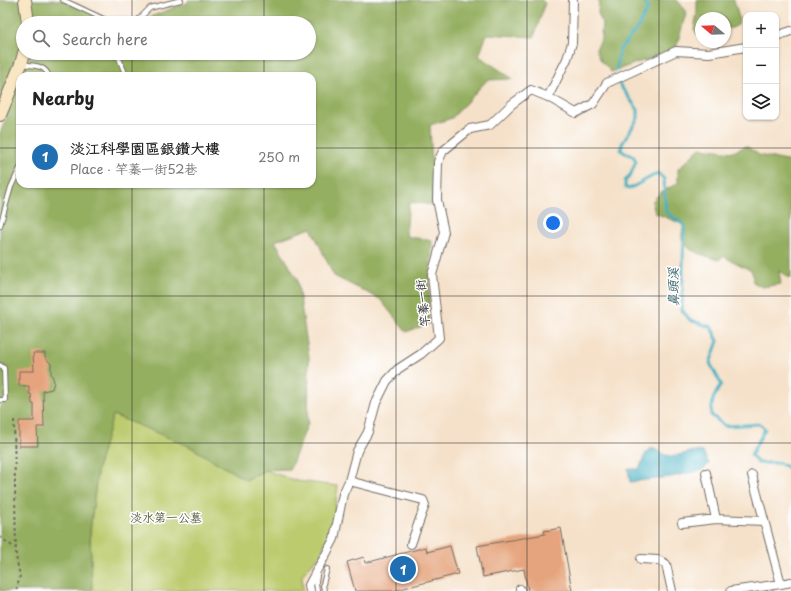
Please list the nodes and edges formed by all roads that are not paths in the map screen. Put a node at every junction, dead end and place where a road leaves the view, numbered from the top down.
1 (26, 0) edge
2 (62, 0) edge
3 (182, 0) edge
4 (573, 0) edge
5 (27, 16) edge
6 (98, 16) edge
7 (142, 16) edge
8 (791, 31) edge
9 (779, 35) edge
10 (743, 47) edge
11 (23, 60) edge
12 (25, 60) edge
13 (120, 60) edge
14 (18, 72) edge
15 (47, 72) edge
16 (124, 72) edge
17 (16, 76) edge
18 (548, 97) junction
19 (0, 115) edge
20 (16, 176) edge
21 (0, 226) edge
22 (0, 365) edge
23 (0, 400) edge
24 (706, 473) dead end
25 (752, 475) dead end
26 (349, 481) junction
27 (716, 519) junction
28 (764, 521) junction
29 (682, 523) dead end
30 (411, 544) dead end
31 (641, 560) dead end
32 (319, 566) junction
33 (327, 569) dead end
34 (791, 582) edge
35 (781, 584) junction
36 (310, 591) edge
37 (317, 591) edge
38 (324, 591) edge
39 (672, 591) edge
40 (731, 591) edge

1 - 5 street
2 - 6 lane
3 - 7 lane
4 - 18 street
8 - 9 street
10 - 18 street
11 - 14 street
12 - 15 lane
13 - 16 lane
17 - 19 street
18 - 26 street, 竿蓁一街
20 - 21 lane
22 - 23 lane
24 - 27 street
25 - 28 street
26 - 30 street
26 - 32 street, 竿蓁一街
27 - 28 street
27 - 29 street
28 - 35 street
31 - 39 street
32 - 36 street, 竿蓁一街
32 - 37 lane
33 - 38 lane
34 - 35 street
35 - 40 street

